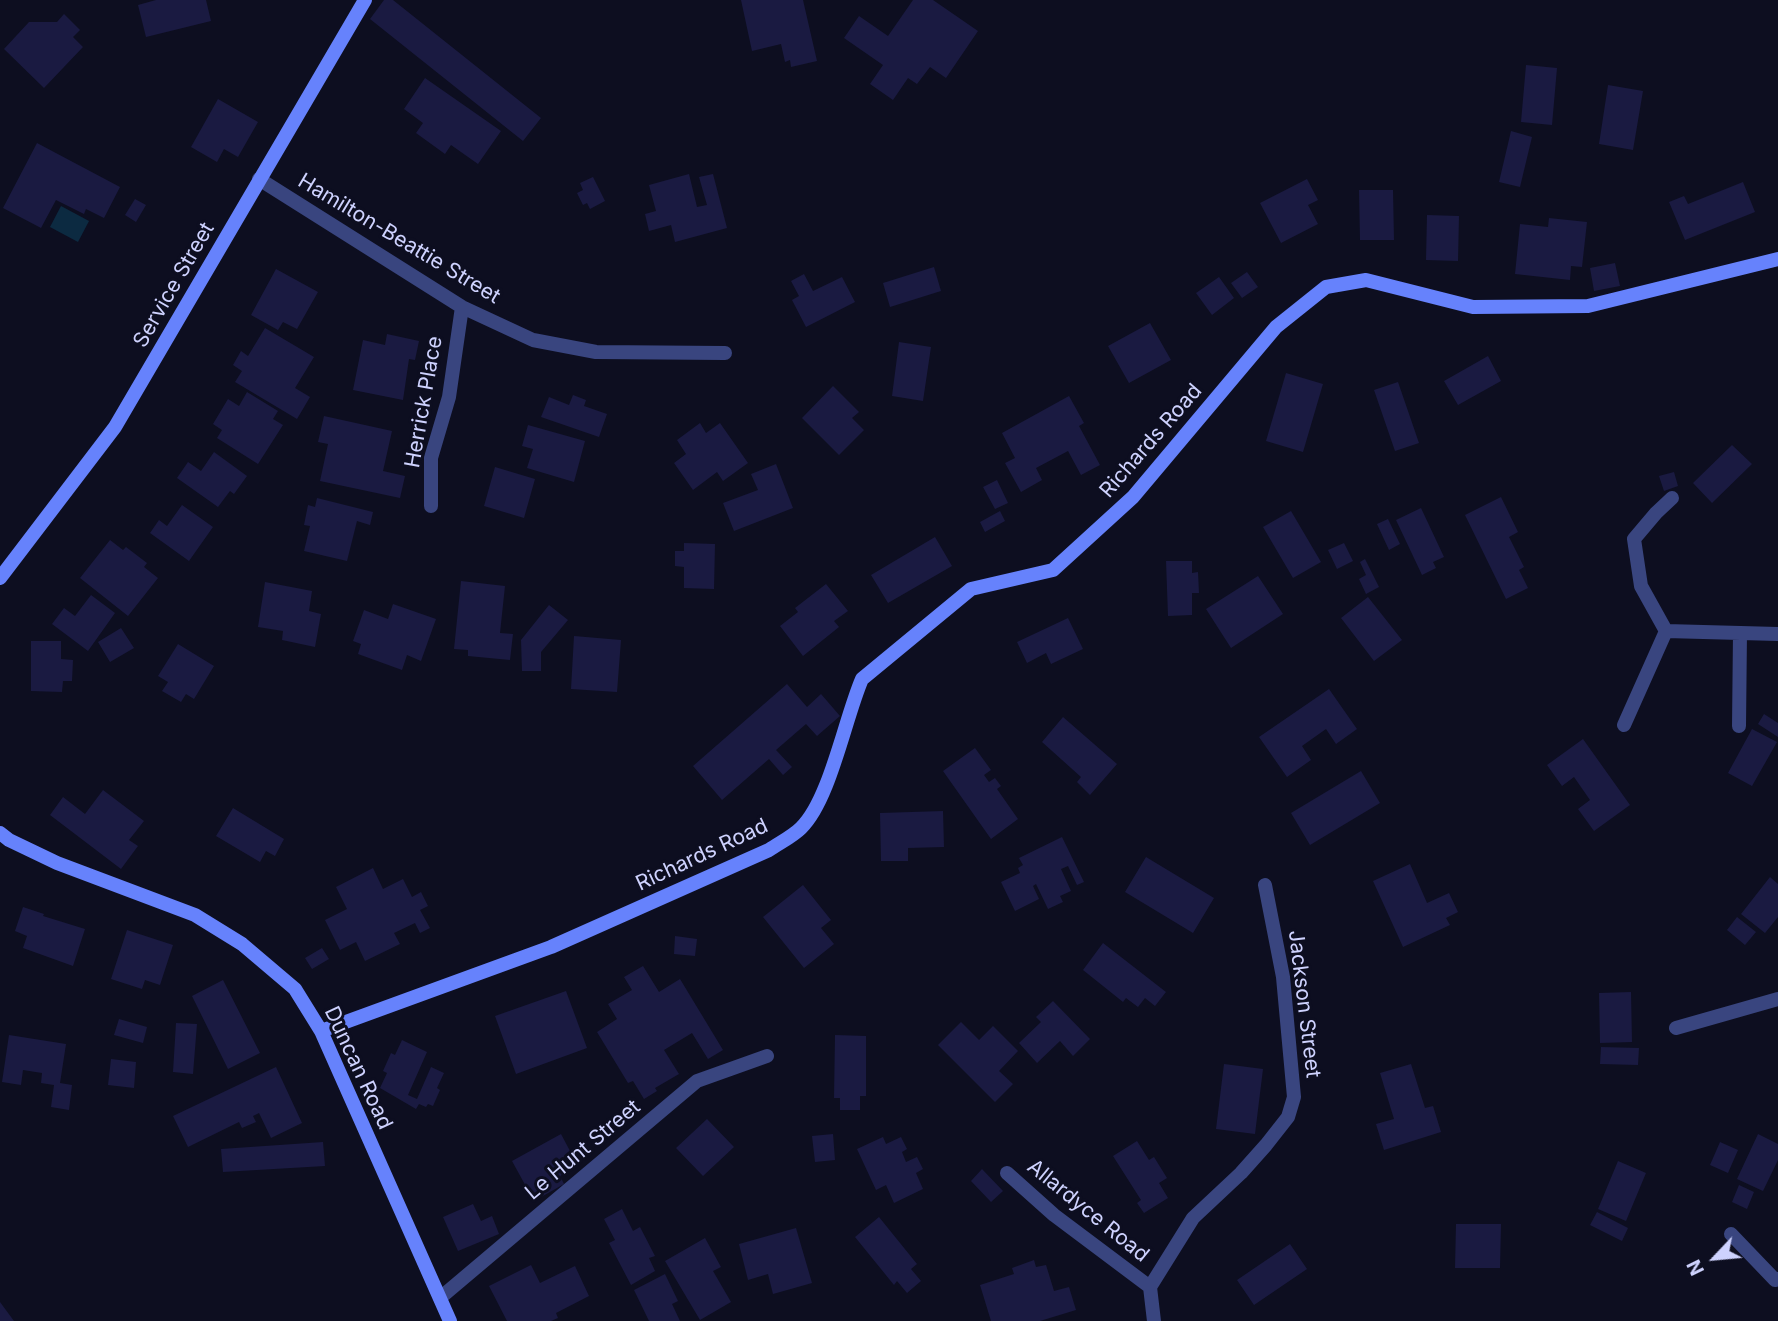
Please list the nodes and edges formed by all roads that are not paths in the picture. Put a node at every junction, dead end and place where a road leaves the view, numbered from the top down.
1 (365, 0) edge
2 (259, 179) junction
3 (1778, 260) edge
4 (462, 307) junction
5 (725, 353) dead end
6 (1672, 498) dead end
7 (431, 506) dead end
8 (0, 578) edge
9 (1666, 631) junction
10 (1740, 633) junction
11 (1778, 634) edge
12 (1624, 725) dead end
13 (1739, 726) dead end
14 (0, 832) edge
15 (1265, 885) dead end
16 (1778, 999) edge
17 (1676, 1028) dead end
18 (321, 1031) junction
19 (767, 1056) dead end
20 (1007, 1173) dead end
21 (1731, 1234) dead end
22 (1778, 1279) edge
23 (1150, 1287) junction
24 (440, 1298) junction
25 (450, 1321) edge
26 (1154, 1321) edge

1 - 2 street, Service Street
2 - 4 street, Hamilton-Beattie Street
2 - 8 street, Service Street
3 - 18 street, Richards Road
4 - 5 street, Hamilton-Beattie Street
4 - 7 street, Herrick Place
6 - 9 street
9 - 10 street
9 - 12 street
10 - 11 street
10 - 13 street
14 - 18 street, Duncan Road
15 - 23 street, Jackson Street
16 - 17 street
18 - 24 street, Duncan Road
19 - 24 street, Le Hunt Street
20 - 23 street, Allardyce Road
21 - 22 street
23 - 26 street, Allardyce Road
24 - 25 street, Duncan Road

